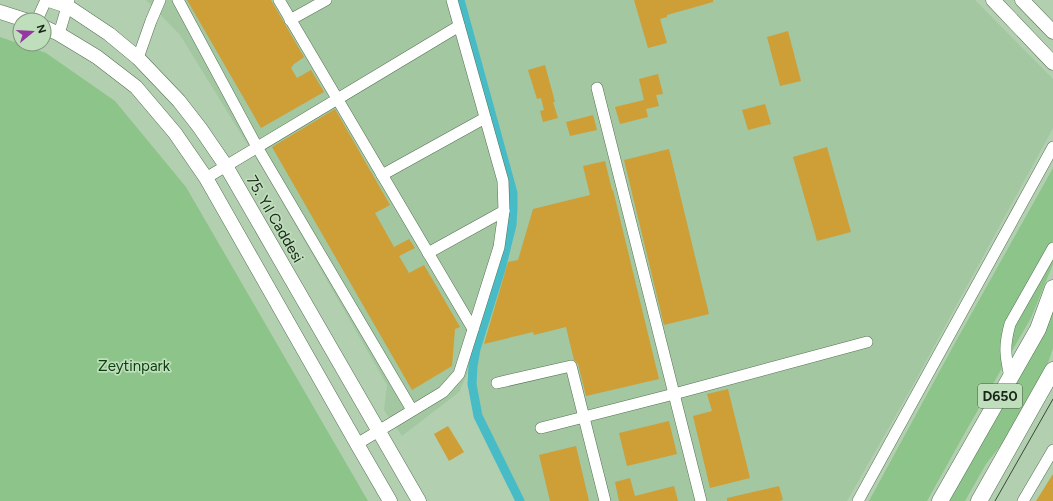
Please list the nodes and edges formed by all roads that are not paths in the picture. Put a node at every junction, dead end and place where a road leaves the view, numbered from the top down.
1 (46, 0) edge
2 (49, 0) edge
3 (160, 0) edge
4 (178, 0) edge
5 (279, 0) edge
6 (326, 0) edge
7 (452, 0) edge
8 (993, 0) edge
9 (1022, 0) edge
10 (68, 3) edge
11 (0, 12) edge
12 (41, 12) edge
13 (12, 16) edge
14 (1040, 19) junction
15 (290, 20) junction
16 (459, 26) junction
17 (1053, 28) edge
18 (52, 31) edge
19 (1053, 32) edge
20 (59, 34) junction
21 (138, 58) junction
22 (1053, 63) edge
23 (597, 88) dead end
24 (337, 99) junction
25 (485, 118) junction
26 (257, 147) junction
27 (1053, 148) edge
28 (226, 166) junction
29 (382, 175) junction
30 (206, 178) junction
31 (504, 211) junction
32 (1053, 248) edge
33 (428, 253) junction
34 (1053, 288) edge
35 (473, 329) junction
36 (867, 342) dead end
37 (1053, 370) edge
38 (1010, 377) junction
39 (497, 383) dead end
40 (674, 394) junction
41 (412, 410) junction
42 (584, 417) junction
43 (541, 428) dead end
44 (378, 431) junction
45 (357, 444) junction
46 (1053, 450) edge
47 (390, 501) edge
48 (419, 501) edge
49 (605, 501) edge
50 (701, 501) edge
51 (858, 501) edge
52 (940, 501) edge
53 (979, 501) edge
54 (1023, 501) edge

1 - 12 street
2 - 10 main road, 75. Yıl Caddesi
3 - 21 street
4 - 26 street
5 - 15 street
6 - 15 street
7 - 16 street
8 - 22 main road
9 - 14 main road
10 - 20 street
10 - 21 main road, 75. Yıl Caddesi
11 - 13 main road
14 - 17 street
14 - 19 main road
15 - 24 street
16 - 24 street
16 - 25 street
18 - 20 main road
20 - 30 main road
21 - 28 main road, 75. Yıl Caddesi
23 - 40 street
24 - 26 street
24 - 29 street
25 - 29 street
25 - 31 street
26 - 28 street
26 - 41 street
27 - 51 street
28 - 30 street
28 - 44 main road, 75. Yıl Caddesi
29 - 33 street
30 - 45 main road
31 - 33 street
31 - 35 street
32 - 38 street
33 - 35 street
34 - 38 highway, D650
35 - 41 street
36 - 40 street
37 - 53 highway, D650
38 - 52 highway, D650
39 - 42 street
40 - 42 street
40 - 50 street
41 - 44 street
42 - 43 street
42 - 49 street
44 - 45 street
44 - 48 main road, 75. Yıl Caddesi
45 - 47 main road
46 - 54 street

